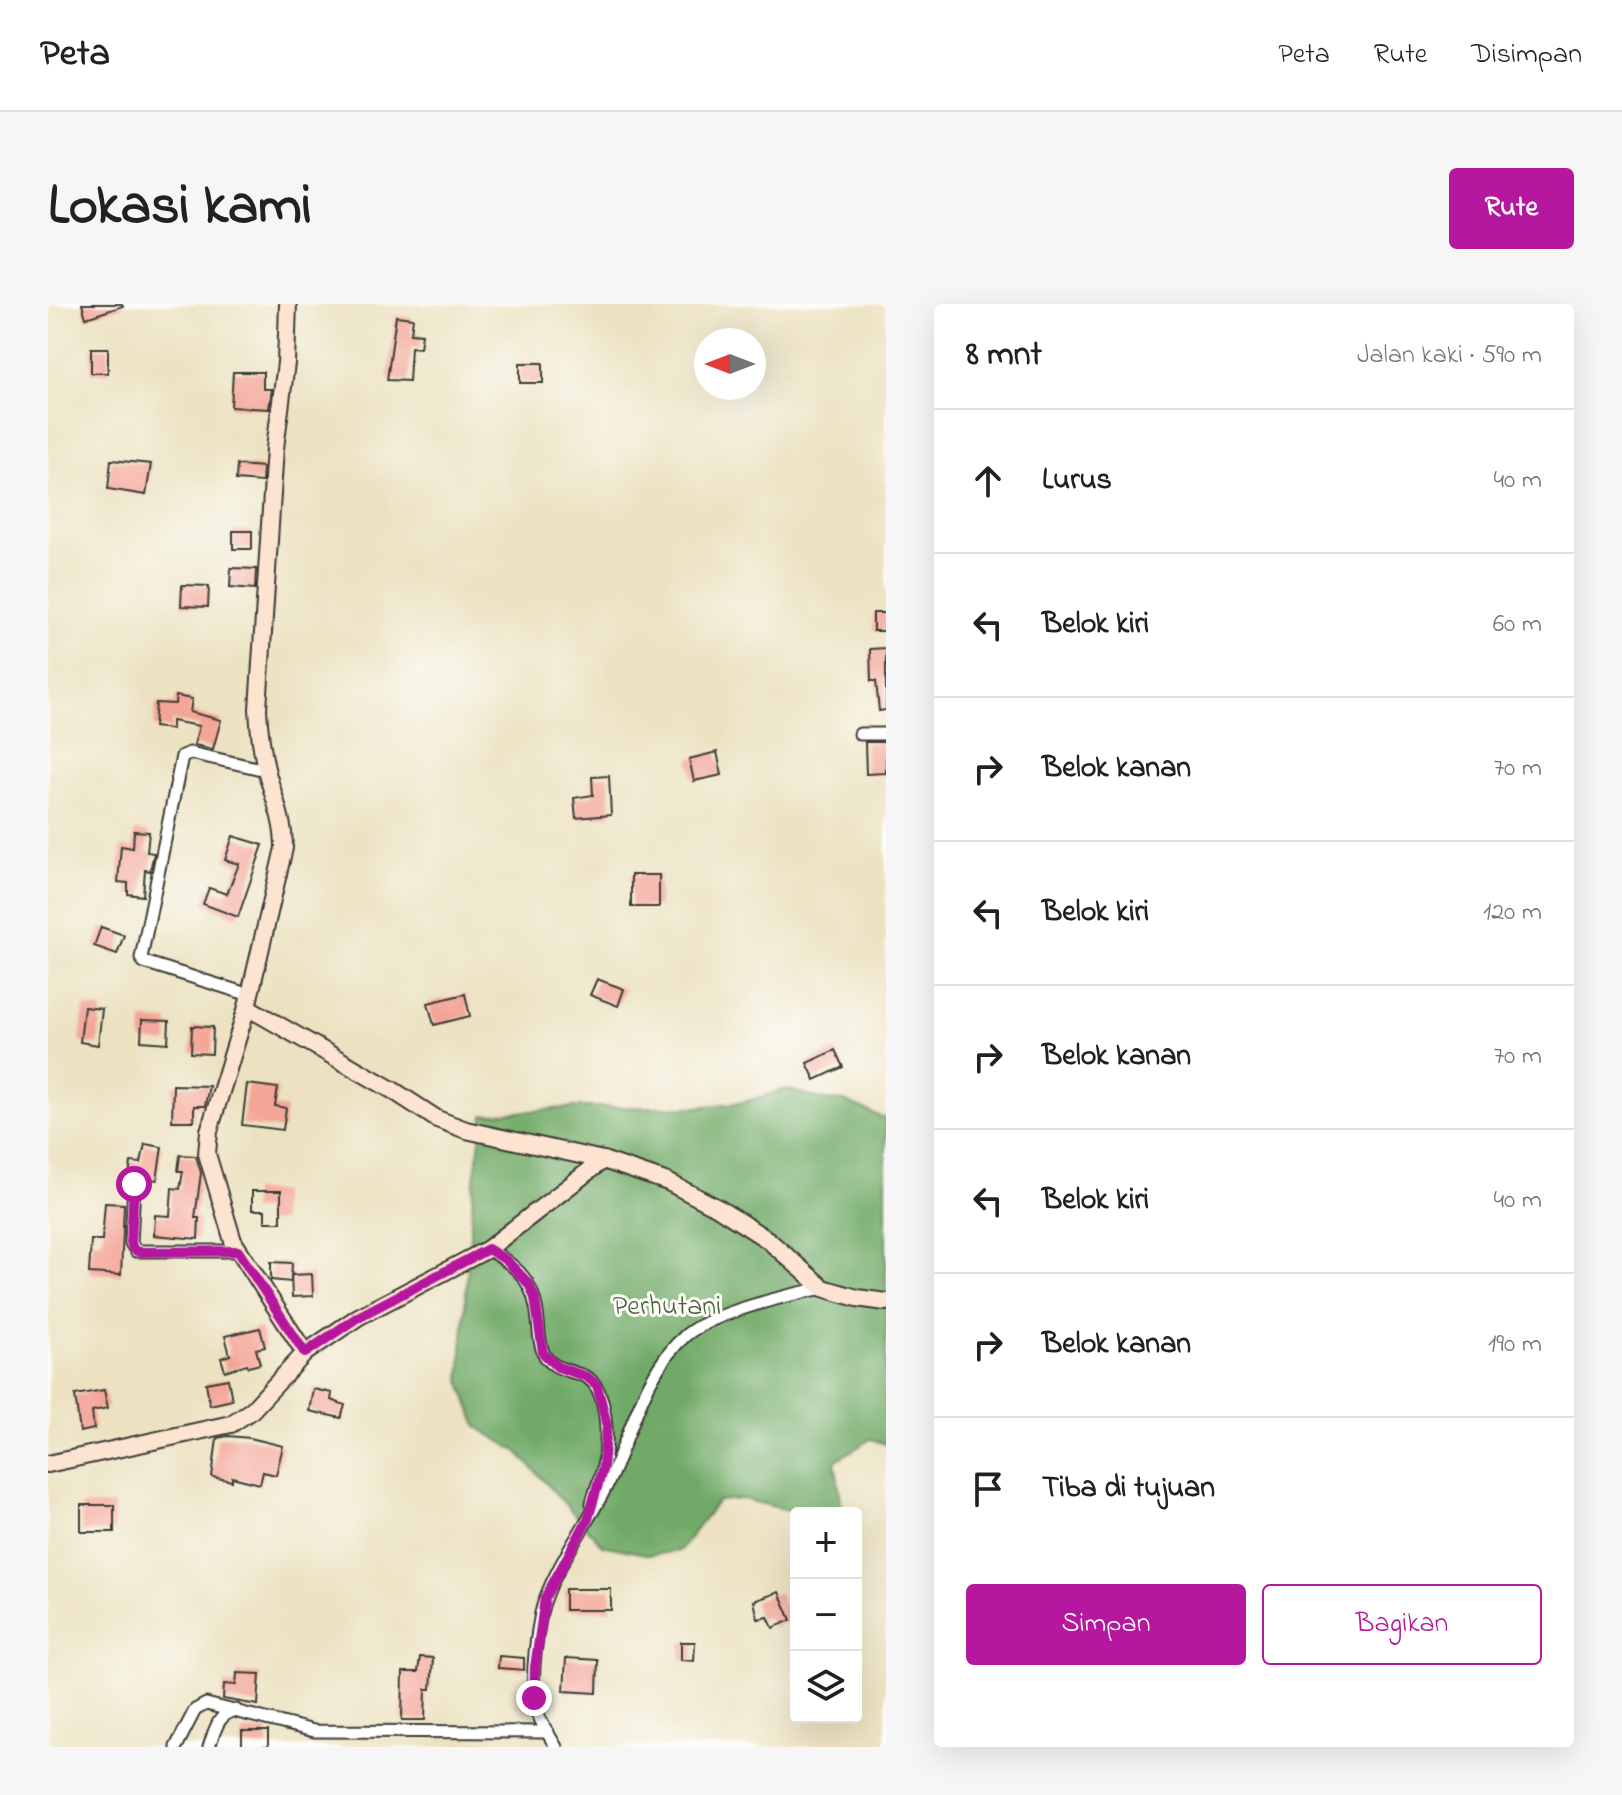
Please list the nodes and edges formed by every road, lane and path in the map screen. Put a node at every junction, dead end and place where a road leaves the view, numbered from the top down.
1 (288, 304) edge
2 (860, 734) dead end
3 (886, 734) edge
4 (266, 770) junction
5 (248, 1001) junction
6 (603, 1160) junction
7 (134, 1184) dead end
8 (488, 1249) junction
9 (238, 1251) junction
10 (823, 1288) junction
11 (886, 1302) edge
12 (305, 1353) junction
13 (48, 1464) edge
14 (588, 1519) junction
15 (236, 1710) junction
16 (548, 1732) junction
17 (176, 1747) edge
18 (209, 1747) edge
19 (556, 1747) edge

1 - 4 street
2 - 3 street
4 - 5 street
4 - 5 street
5 - 6 street
5 - 9 street
6 - 8 street
6 - 10 street
7 - 9 street
8 - 12 street
8 - 14 street
9 - 12 street
10 - 11 street
10 - 14 street
12 - 13 street
14 - 16 street
15 - 16 street
15 - 17 street
15 - 18 street
16 - 19 street

